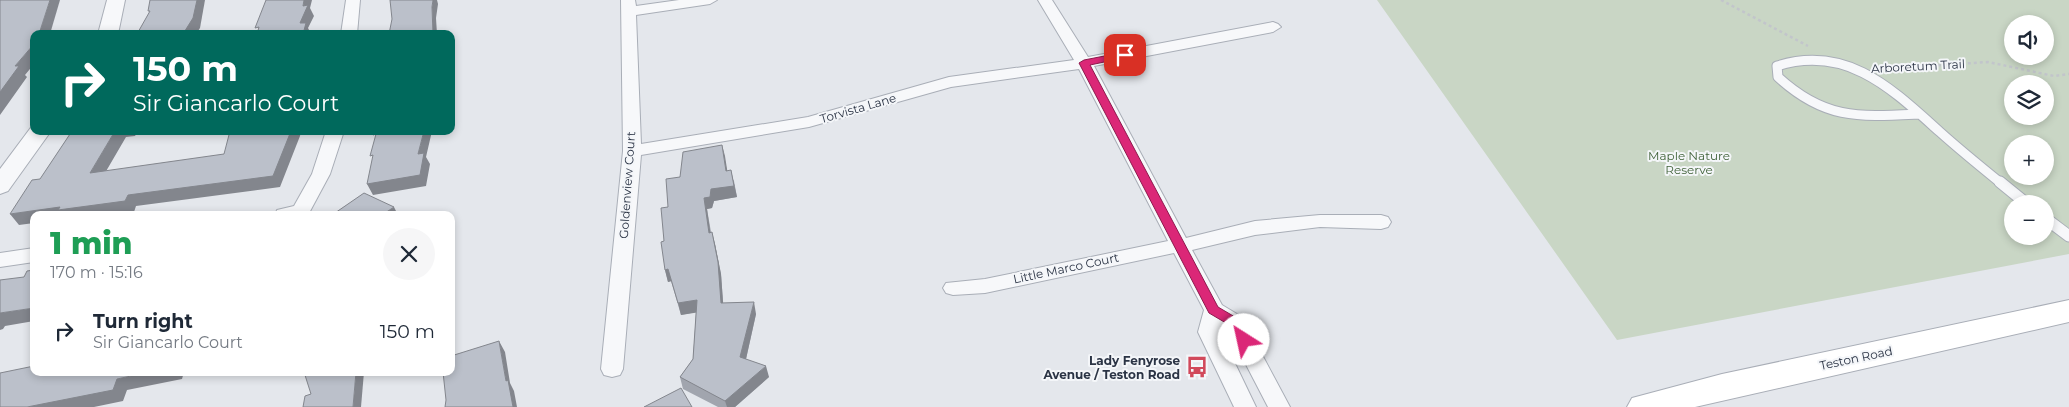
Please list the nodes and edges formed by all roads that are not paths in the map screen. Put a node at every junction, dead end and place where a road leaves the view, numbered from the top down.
1 (116, 0) edge
2 (352, 0) edge
3 (710, 0) edge
4 (1046, 0) edge
5 (628, 6) edge
6 (1272, 27) dead end
7 (109, 30) edge
8 (349, 30) edge
9 (1084, 63) junction
10 (1919, 114) junction
11 (37, 135) edge
12 (334, 135) edge
13 (632, 151) junction
14 (0, 186) edge
15 (2016, 195) edge
16 (300, 211) edge
17 (1381, 222) dead end
18 (2054, 225) edge
19 (2069, 236) edge
20 (1178, 246) junction
21 (30, 256) edge
22 (0, 260) edge
23 (954, 288) dead end
24 (1214, 310) junction
25 (2069, 311) edge
26 (612, 369) dead end
27 (1245, 407) edge
28 (1279, 407) edge
29 (1644, 407) edge

1 - 7 street
2 - 8 street
3 - 5 street
4 - 9 street
5 - 13 street, Goldenview Court
6 - 9 street, Torvista Lane
9 - 13 street, Torvista Lane
9 - 20 street
10 - 10 lane
10 - 15 lane
11 - 14 street
12 - 16 street
13 - 26 street, Goldenview Court
17 - 20 street, Little Marco Court
18 - 19 lane
20 - 23 street, Little Marco Court
20 - 24 street
21 - 22 street
24 - 27 street
24 - 28 street
25 - 29 main road, Teston Road

